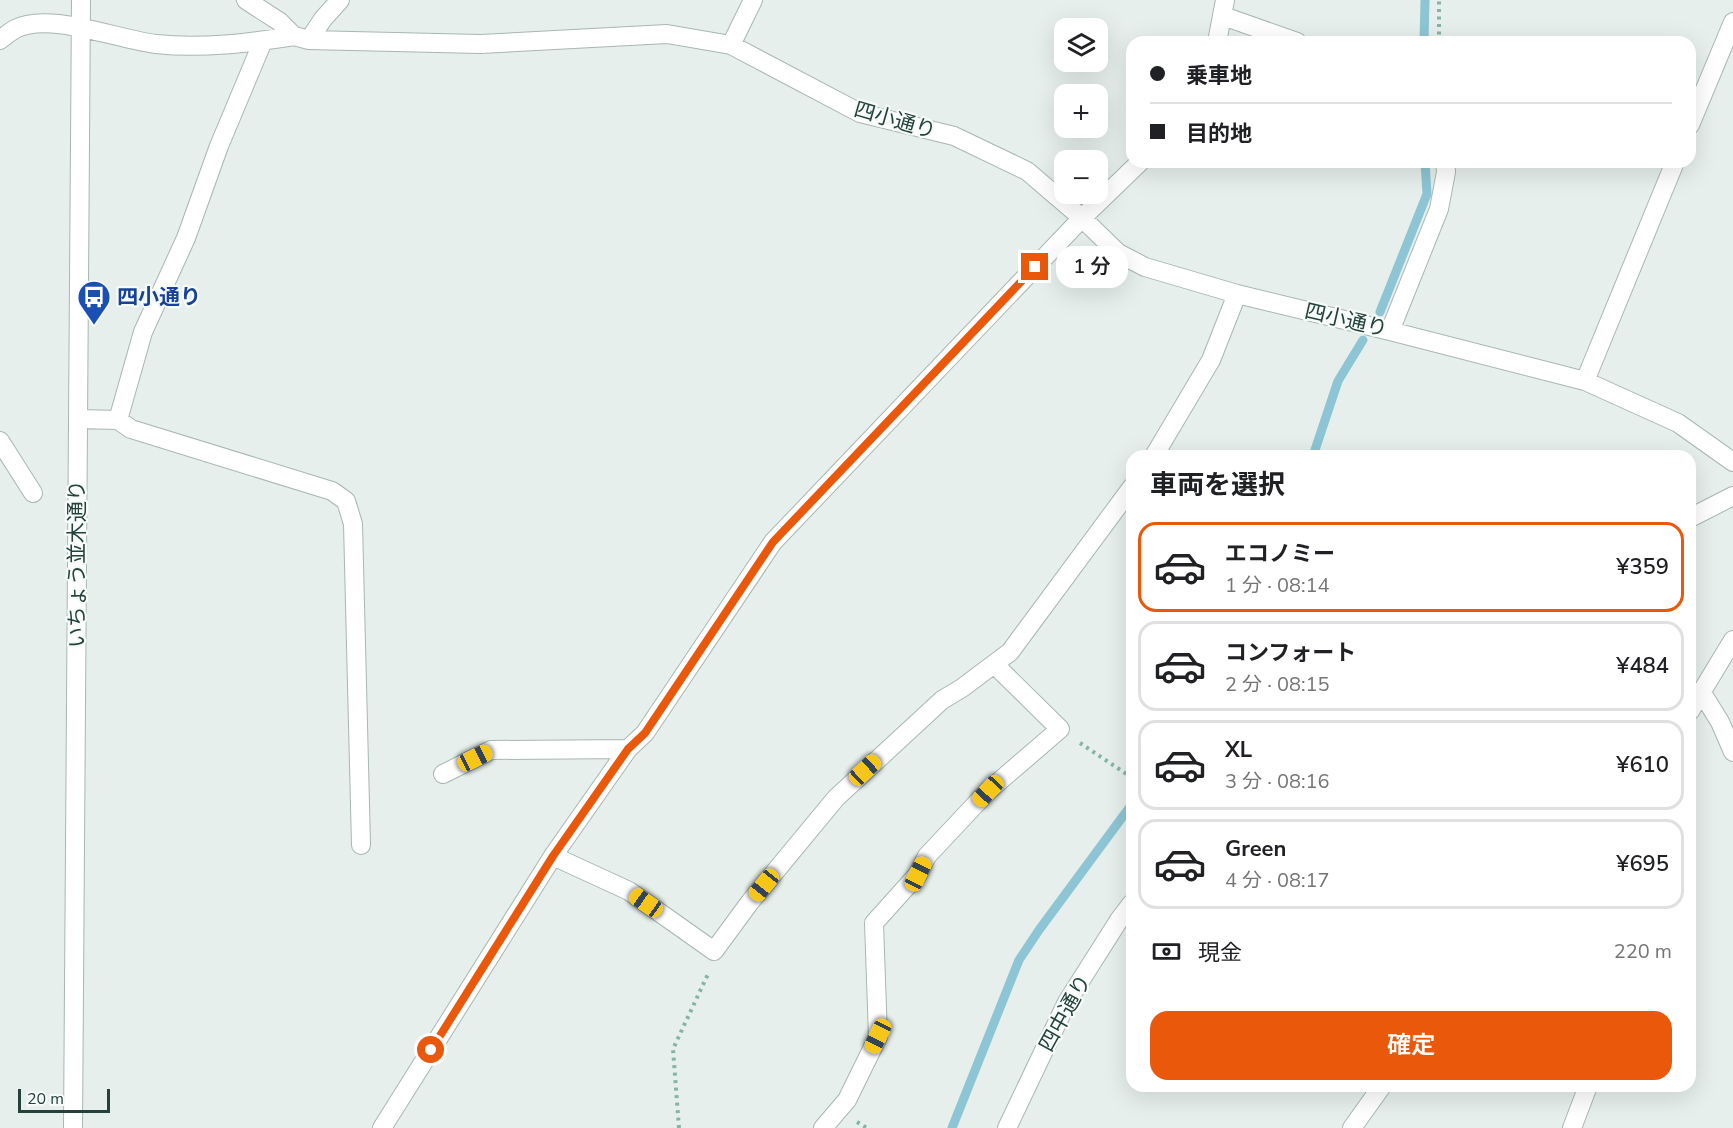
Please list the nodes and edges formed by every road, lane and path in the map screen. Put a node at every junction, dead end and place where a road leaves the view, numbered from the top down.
1 (81, 0) edge
2 (246, 0) edge
3 (340, 0) edge
4 (753, 0) edge
5 (1439, 0) edge
6 (1224, 8) edge
7 (1733, 22) edge
8 (81, 28) junction
9 (1218, 36) edge
10 (1285, 36) edge
11 (1439, 36) edge
12 (302, 38) junction
13 (0, 40) edge
14 (263, 41) junction
15 (731, 45) junction
16 (1696, 111) edge
17 (1134, 168) edge
18 (1446, 168) edge
19 (1673, 168) edge
20 (1082, 218) junction
21 (1237, 294) junction
22 (1390, 331) junction
23 (1585, 381) junction
24 (78, 419) junction
25 (118, 420) junction
26 (0, 441) edge
27 (1158, 450) edge
28 (1733, 462) edge
29 (33, 493) dead end
30 (1126, 495) edge
31 (1733, 496) edge
32 (1696, 515) edge
33 (1733, 640) edge
34 (995, 665) junction
35 (1702, 693) junction
36 (1696, 702) edge
37 (1060, 729) junction
38 (628, 749) junction
39 (1733, 752) edge
40 (443, 774) dead end
41 (1126, 774) edge
42 (361, 845) dead end
43 (553, 856) junction
44 (1126, 911) edge
45 (714, 951) junction
46 (1378, 1092) edge
47 (1586, 1092) edge
48 (73, 1128) edge
49 (382, 1128) edge
50 (679, 1128) edge
51 (823, 1128) edge
52 (1007, 1128) edge
53 (1352, 1128) edge
54 (1572, 1128) edge

1 - 8 street, いちょう並木通り
2 - 12 street
3 - 12 street
4 - 15 street
5 - 11 path
6 - 9 street
6 - 10 street
7 - 16 street
8 - 13 street, 四小通り
8 - 14 street, 四小通り
8 - 24 street, いちょう並木通り
12 - 14 street, 四小通り
12 - 15 street, 四小通り
14 - 25 street
15 - 20 street, 四小通り
17 - 20 street
18 - 22 street
19 - 23 street
20 - 21 street, 四小通り
20 - 38 street
21 - 22 street, 四小通り
21 - 27 street
22 - 23 street, 四小通り
23 - 28 street, 四小通り
24 - 25 street
24 - 48 street, いちょう並木通り
25 - 42 street
26 - 29 street
30 - 34 street
31 - 32 street
33 - 35 street
34 - 37 street
34 - 45 street
35 - 36 street
35 - 39 street
37 - 41 path
37 - 51 street
38 - 40 street
38 - 43 street
43 - 45 street
43 - 49 street
44 - 52 street, 四中通り
45 - 50 path
46 - 53 street
47 - 54 street

